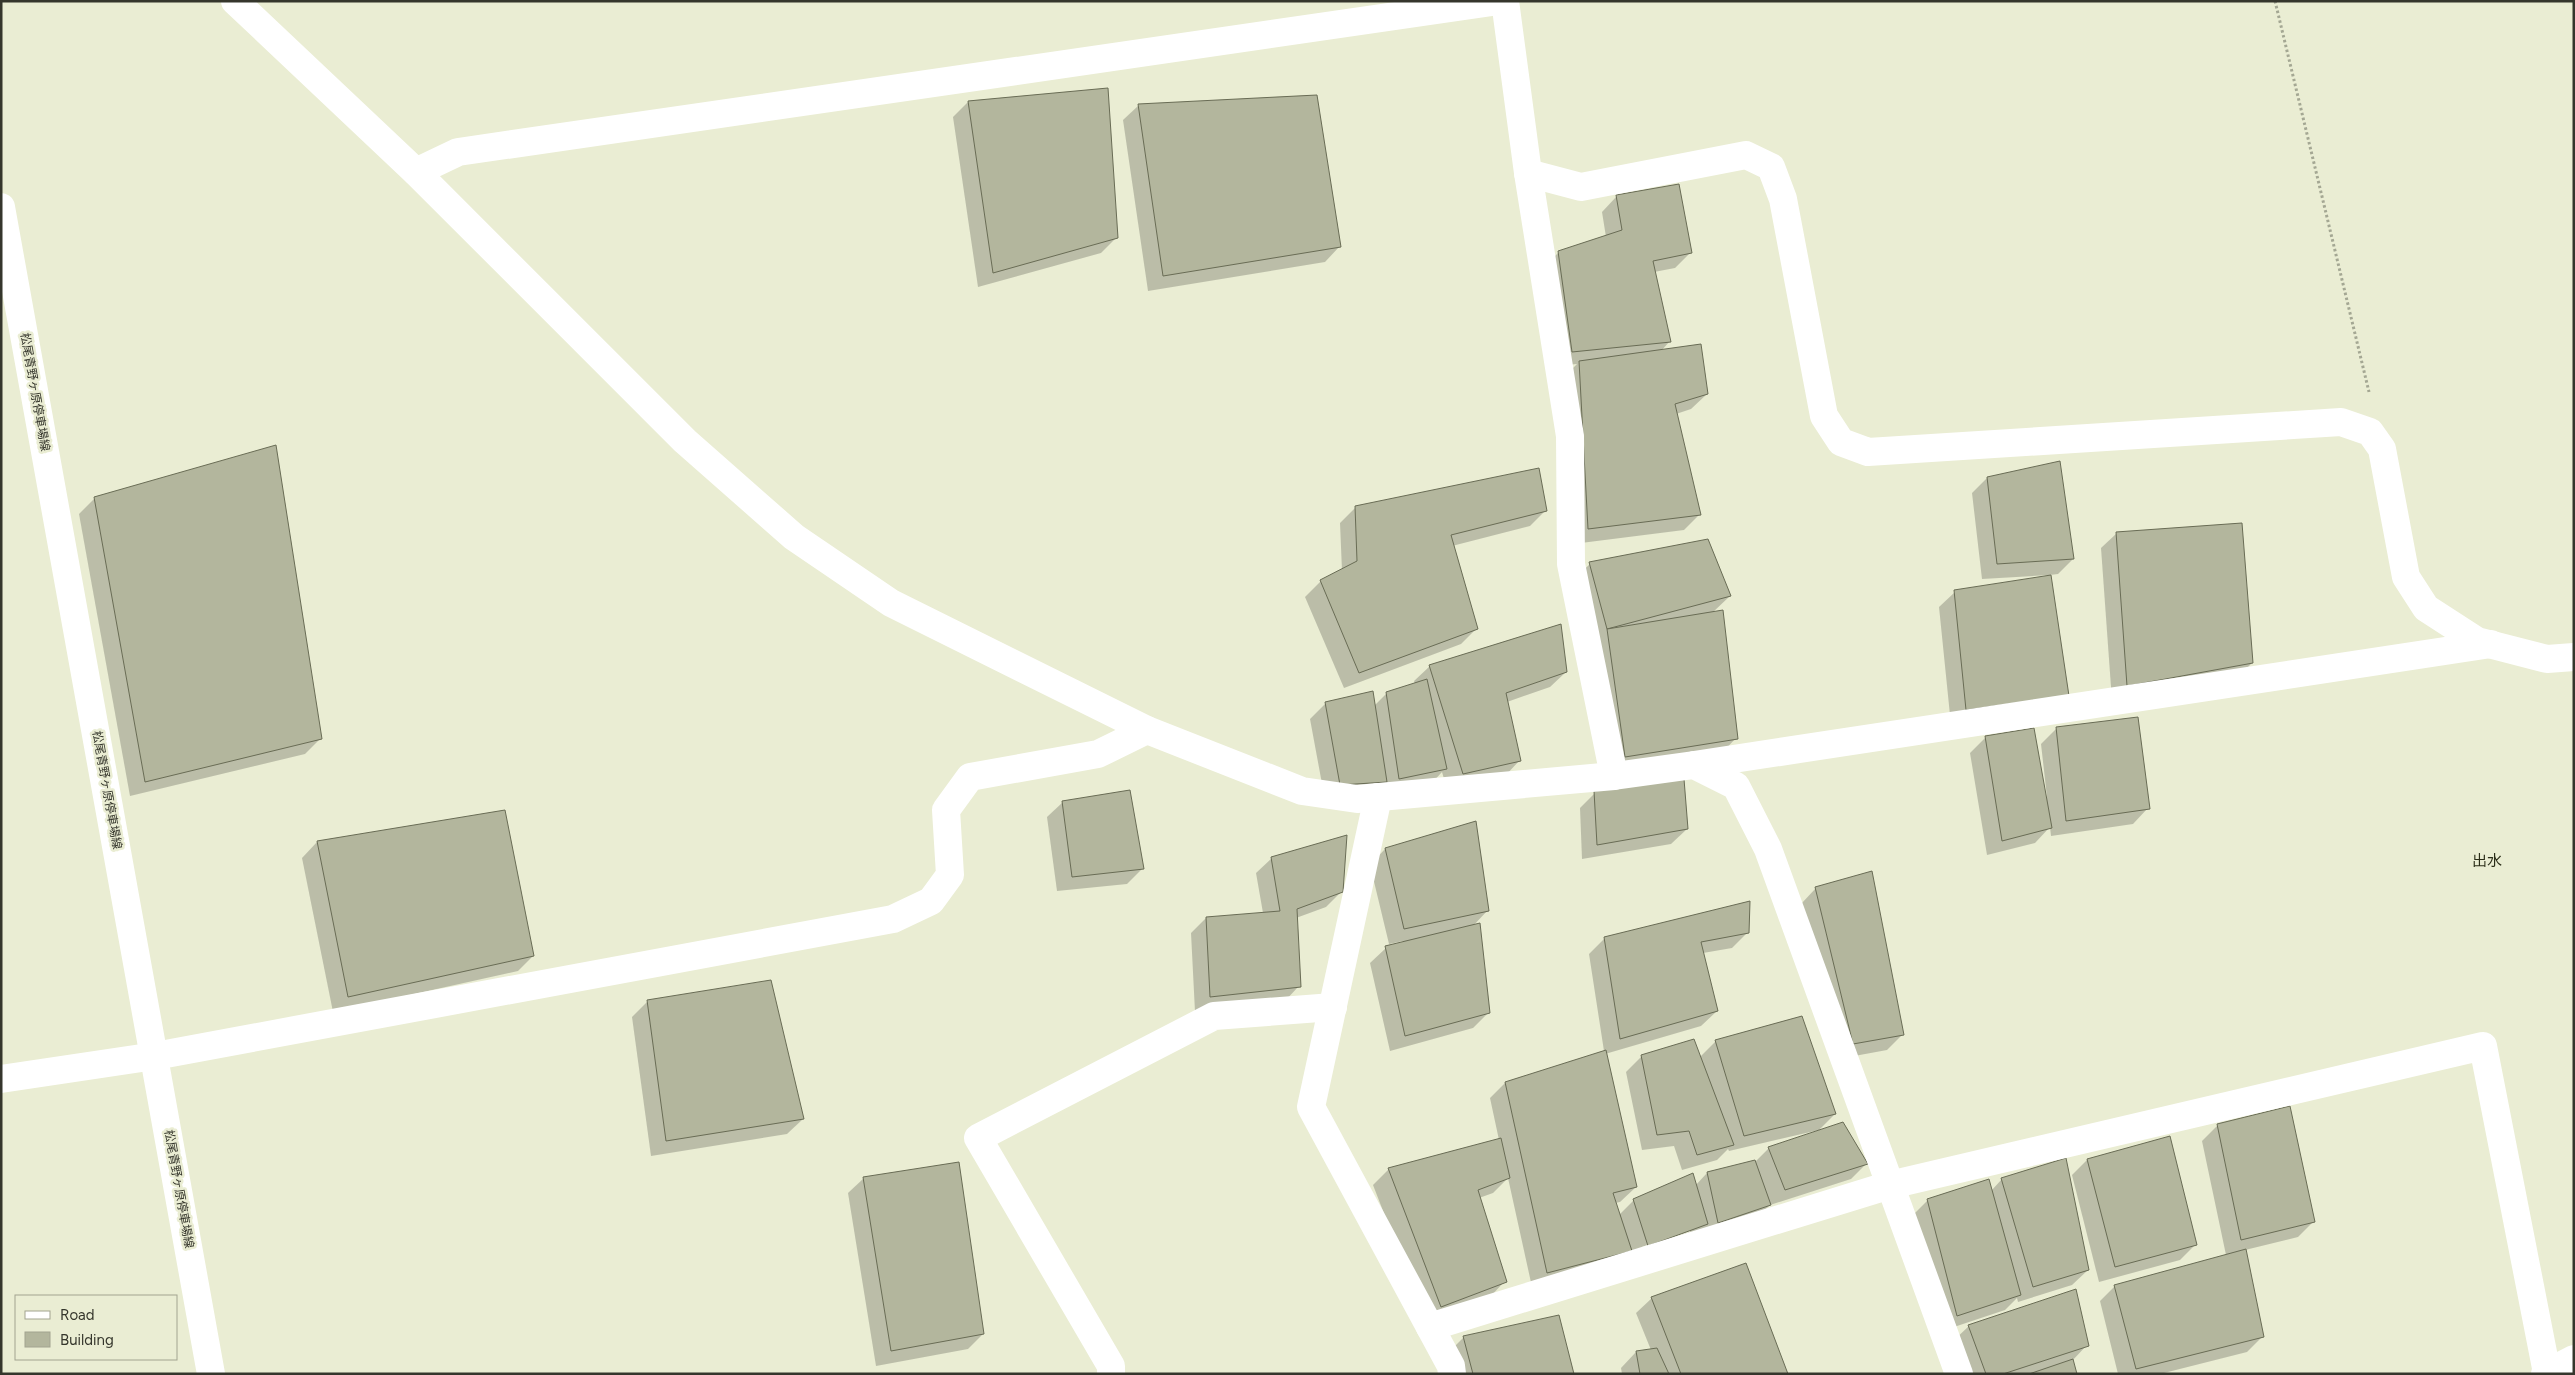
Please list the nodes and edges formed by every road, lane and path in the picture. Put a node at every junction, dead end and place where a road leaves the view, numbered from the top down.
1 (235, 1) edge
2 (1499, 1) edge
3 (1505, 1) edge
4 (2275, 1) edge
5 (416, 172) junction
6 (1528, 173) junction
7 (1, 207) edge
8 (2370, 432) junction
9 (2491, 644) junction
10 (2574, 657) edge
11 (1147, 730) junction
12 (1694, 765) junction
13 (1614, 776) junction
14 (1378, 797) junction
15 (1333, 1007) junction
16 (155, 1056) junction
17 (1, 1079) edge
18 (1890, 1185) junction
19 (1430, 1327) junction
20 (2574, 1359) edge
21 (2546, 1373) edge
22 (211, 1374) edge
23 (1111, 1374) edge
24 (1452, 1374) edge
25 (1959, 1374) edge

1 - 5 street
2 - 5 street
3 - 6 street
4 - 8 path
5 - 11 street
6 - 8 street
6 - 13 street
7 - 16 street, 松尾青野ヶ原停車場線
8 - 9 street
9 - 10 street
9 - 12 street
11 - 14 street
11 - 16 street
12 - 13 street
12 - 18 street
13 - 14 street
14 - 15 street
15 - 19 street
15 - 23 street
16 - 17 street
16 - 22 street, 松尾青野ヶ原停車場線
18 - 19 street
18 - 21 street
18 - 25 street
19 - 24 street
20 - 21 street

